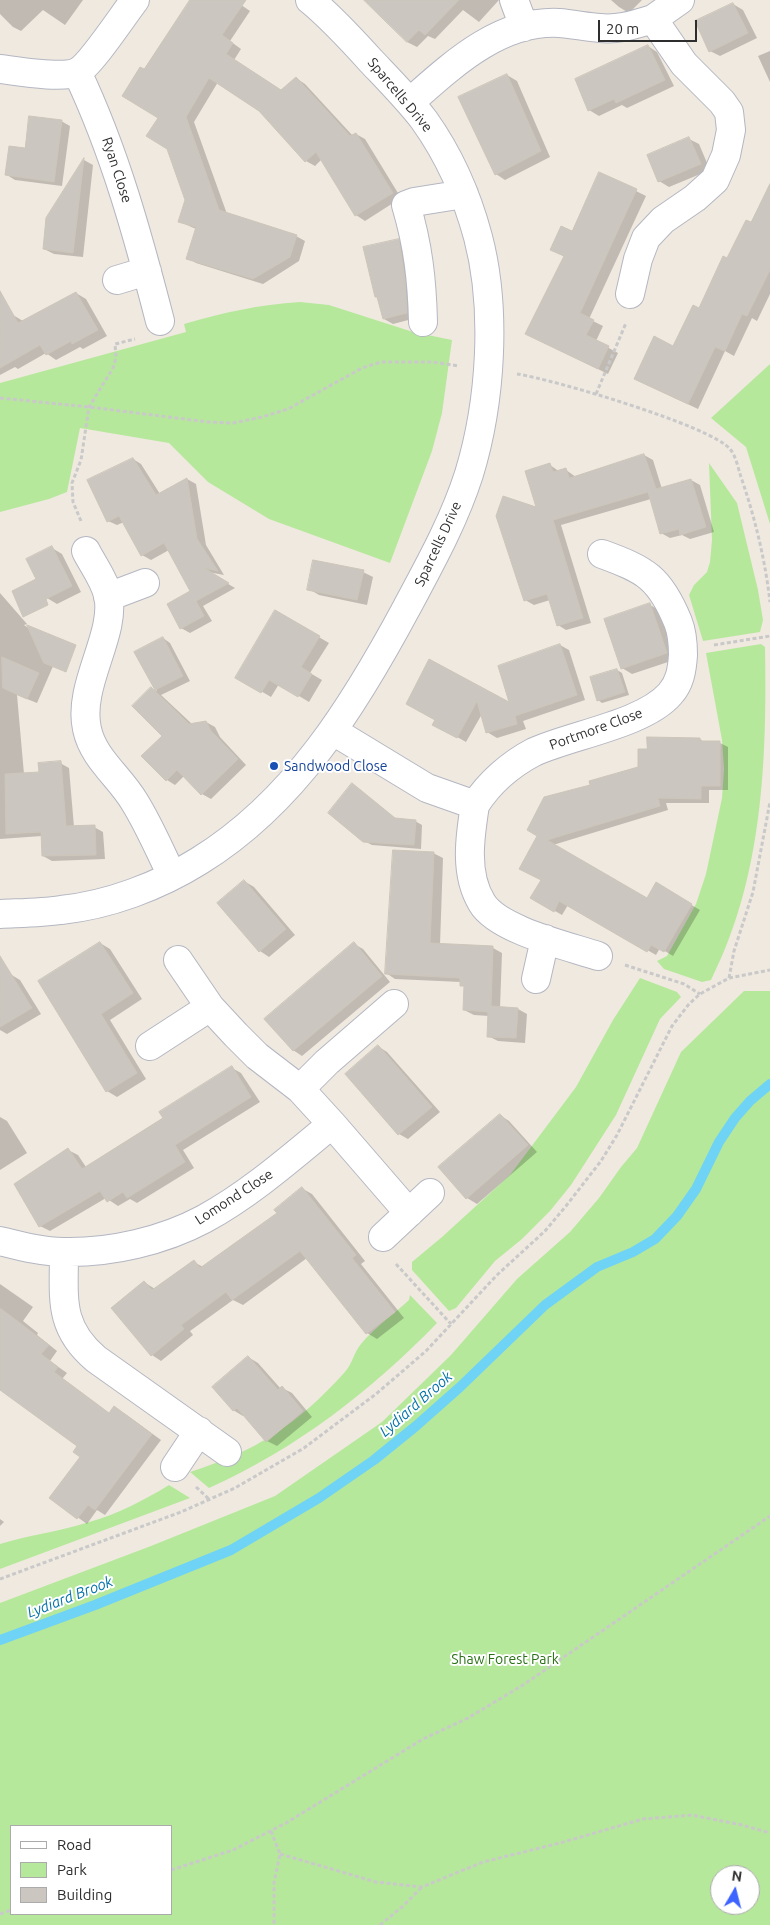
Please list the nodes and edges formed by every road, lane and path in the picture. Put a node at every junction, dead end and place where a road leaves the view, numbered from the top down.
1 (135, 0) edge
2 (310, 0) edge
3 (514, 0) edge
4 (680, 0) edge
5 (653, 19) junction
6 (524, 27) junction
7 (0, 69) edge
8 (77, 72) junction
9 (410, 102) junction
10 (464, 194) junction
11 (147, 271) junction
12 (117, 280) dead end
13 (630, 294) joint
14 (160, 321) joint
15 (423, 322) dead end
16 (487, 370) junction
17 (596, 394) junction
18 (0, 398) edge
19 (89, 407) junction
20 (86, 551) joint
21 (602, 554) dead end
22 (145, 583) dead end
23 (108, 596) junction
24 (770, 602) edge
25 (770, 636) edge
26 (683, 650) junction
27 (333, 731) junction
28 (770, 802) edge
29 (475, 805) junction
30 (172, 876) junction
31 (0, 914) edge
32 (545, 939) junction
33 (598, 956) joint
34 (178, 960) dead end
35 (770, 970) edge
36 (729, 978) junction
37 (536, 979) dead end
38 (700, 994) junction
39 (394, 1004) dead end
40 (210, 1007) junction
41 (150, 1046) dead end
42 (300, 1089) junction
43 (332, 1124) junction
44 (430, 1193) dead end
45 (409, 1213) junction
46 (383, 1237) joint
47 (0, 1241) edge
48 (64, 1252) junction
49 (451, 1324) junction
50 (199, 1431) junction
51 (227, 1452) dead end
52 (175, 1466) dead end
53 (770, 1516) edge
54 (0, 1578) edge
55 (271, 1831) junction
56 (770, 1833) edge
57 (280, 1854) junction
58 (172, 1870) edge
59 (422, 1887) junction
60 (274, 1925) edge
61 (380, 1925) edge

1 - 8 street
2 - 9 street, Sparcells Drive
3 - 6 street
4 - 5 street
5 - 6 street
5 - 13 street
6 - 9 street
7 - 8 street
8 - 11 street, Ryan Close
9 - 10 street, Sparcells Drive
10 - 15 street
10 - 16 street, Sparcells Drive
11 - 12 street
11 - 14 street, Ryan Close
13 - 17 path
14 - 19 path
16 - 17 path
16 - 19 path
16 - 27 street, Sparcells Drive
17 - 24 path
18 - 19 path
19 - 20 path
20 - 23 street
21 - 26 street, Portmore Close
22 - 23 street
23 - 30 street
25 - 26 path
26 - 29 street, Portmore Close
27 - 29 street
27 - 30 street, Sparcells Drive
28 - 36 path
29 - 32 street
30 - 31 street, Sparcells Drive
32 - 33 street
32 - 37 street
33 - 38 path
34 - 40 street
35 - 36 path
36 - 38 path
38 - 49 path
39 - 42 street
40 - 41 street
40 - 42 street
42 - 43 street
43 - 45 street
43 - 48 street, Lomond Close
44 - 45 street
45 - 46 street
46 - 49 path
47 - 48 street, Lomond Close
48 - 50 street
49 - 54 path
50 - 51 street
50 - 52 street
53 - 55 path
55 - 57 path
55 - 58 path
56 - 59 path
57 - 59 path
57 - 60 path
59 - 61 path

